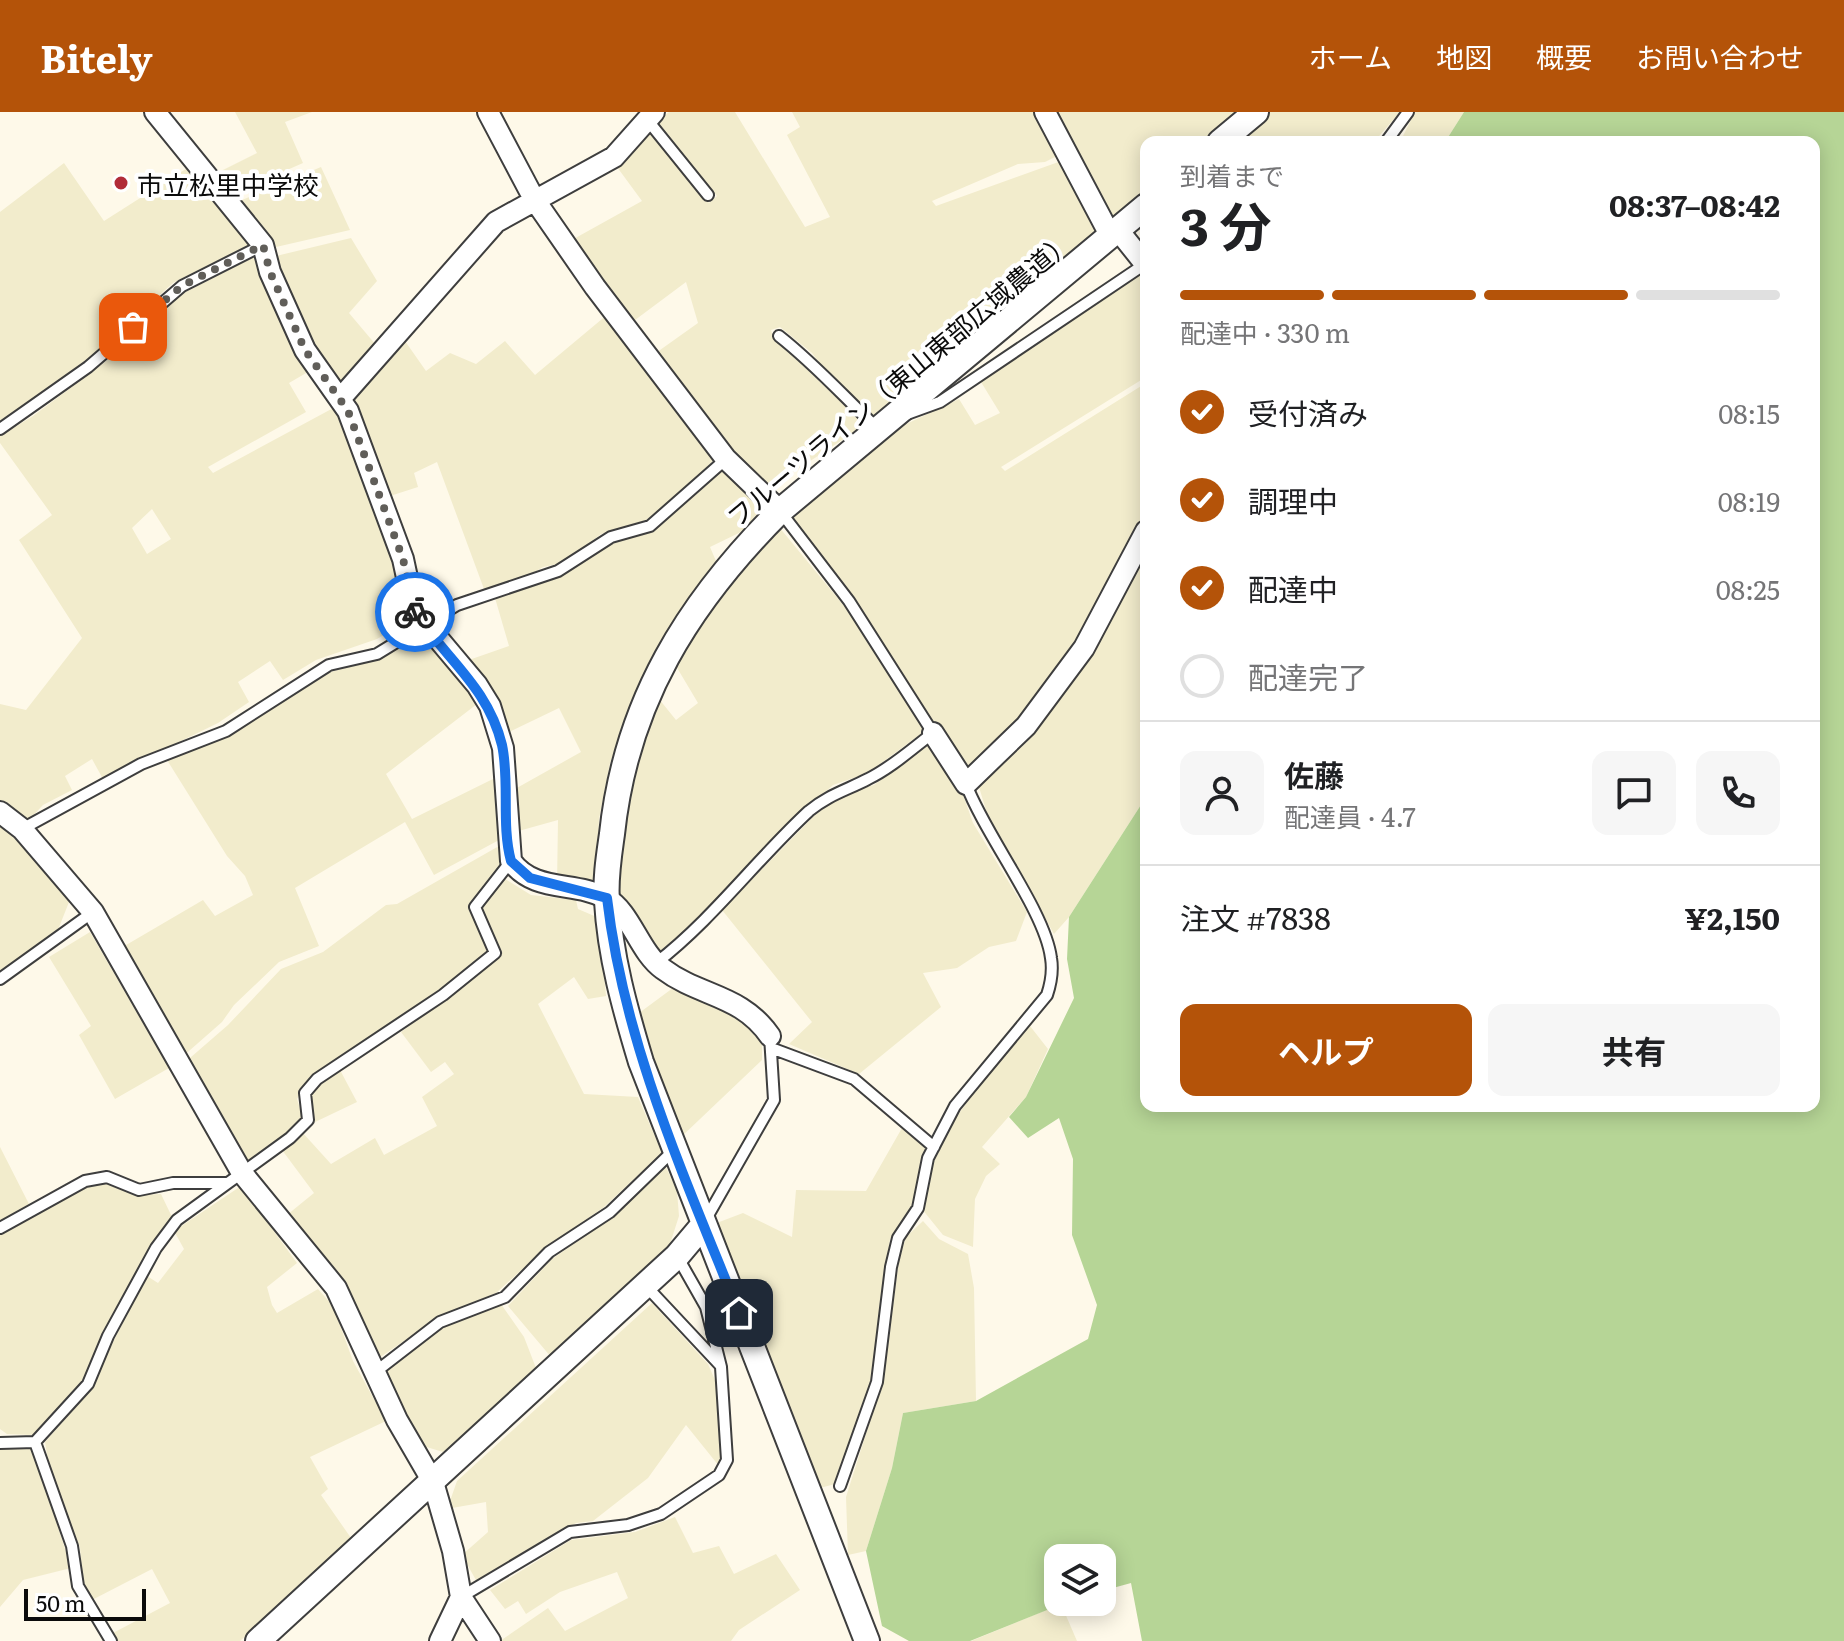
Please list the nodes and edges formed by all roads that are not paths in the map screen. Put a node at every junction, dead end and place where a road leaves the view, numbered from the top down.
1 (155, 112) edge
2 (488, 112) edge
3 (1045, 112) edge
4 (1256, 112) edge
5 (1408, 112) edge
6 (647, 114) edge
7 (1227, 136) edge
8 (1390, 136) edge
9 (708, 195) dead end
10 (534, 199) junction
11 (1140, 211) edge
12 (1114, 233) junction
13 (263, 245) junction
14 (1140, 259) edge
15 (1140, 267) edge
16 (779, 336) dead end
17 (340, 399) junction
18 (902, 412) junction
19 (0, 429) edge
20 (880, 430) junction
21 (726, 459) junction
22 (780, 511) junction
23 (1140, 542) edge
24 (423, 623) junction
25 (933, 733) junction
26 (966, 784) junction
27 (0, 812) edge
28 (22, 829) junction
29 (511, 861) junction
30 (607, 898) junction
31 (93, 912) junction
32 (656, 963) junction
33 (0, 979) edge
34 (770, 1042) junction
35 (934, 1147) junction
36 (675, 1149) junction
37 (235, 1178) junction
38 (704, 1224) junction
39 (0, 1228) edge
40 (677, 1256) junction
41 (645, 1284) junction
42 (721, 1367) junction
43 (374, 1373) junction
44 (35, 1442) junction
45 (0, 1443) edge
46 (433, 1482) junction
47 (840, 1486) dead end
48 (461, 1597) junction
49 (111, 1641) edge
50 (258, 1641) edge
51 (440, 1641) edge
52 (490, 1641) edge
53 (867, 1641) edge

1 - 13 street
2 - 10 street
3 - 12 street
4 - 7 street
5 - 8 lane
6 - 9 lane
6 - 10 street
10 - 17 street
10 - 21 street
11 - 12 street, フルーツライン（東山東部広域農道）
12 - 14 street
12 - 18 street, フルーツライン（東山東部広域農道）
13 - 17 street
13 - 19 lane
15 - 18 lane
16 - 20 lane
17 - 24 street
18 - 20 street, フルーツライン（東山東部広域農道）
20 - 22 street, フルーツライン（東山東部広域農道）
21 - 22 street
21 - 24 lane
22 - 25 lane
22 - 30 street, フルーツライン（東山東部広域農道）
23 - 26 street
24 - 28 lane
24 - 29 street
25 - 26 street
25 - 32 lane
26 - 35 lane
27 - 28 street
28 - 31 street
29 - 30 street
29 - 37 lane
30 - 32 street
30 - 36 street, フルーツライン（東山東部広域農道）
31 - 33 lane
31 - 37 street
32 - 34 street
34 - 35 lane
34 - 38 lane
35 - 47 lane
36 - 38 street, フルーツライン（東山東部広域農道）
36 - 43 lane
37 - 39 lane
37 - 43 street
37 - 44 lane
38 - 40 street
38 - 53 street, フルーツライン（東山東部広域農道）
40 - 41 street
40 - 42 lane
41 - 42 lane
41 - 46 street
42 - 48 lane
43 - 46 street
44 - 45 lane
44 - 49 lane
46 - 48 street
46 - 50 street
48 - 51 street
48 - 52 street

